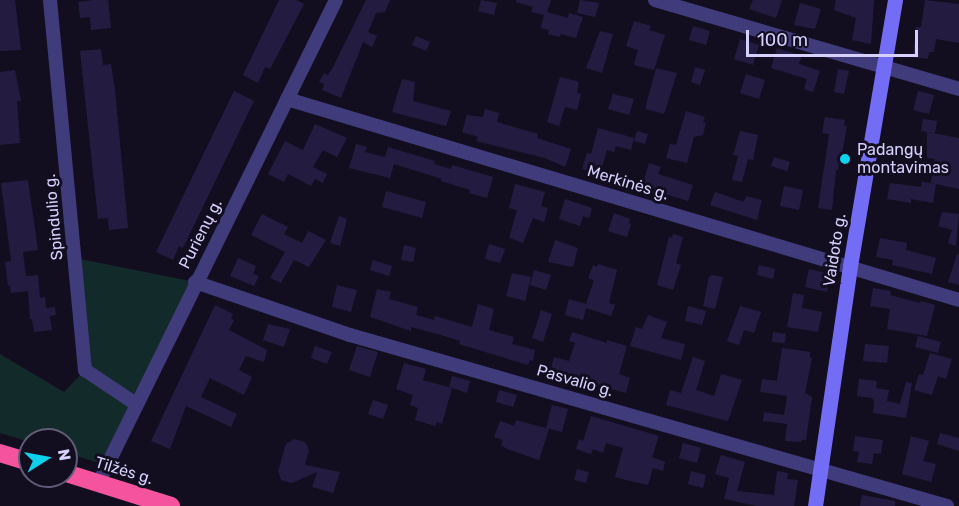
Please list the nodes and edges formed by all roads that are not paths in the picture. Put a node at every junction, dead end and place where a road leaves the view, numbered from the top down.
1 (50, 0) edge
2 (336, 0) edge
3 (655, 0) edge
4 (895, 0) edge
5 (883, 67) junction
6 (959, 89) edge
7 (287, 99) junction
8 (850, 266) junction
9 (195, 282) junction
10 (959, 300) edge
11 (136, 404) junction
12 (0, 453) edge
13 (18, 458) edge
14 (821, 468) junction
15 (78, 477) edge
16 (98, 483) junction
17 (171, 506) edge
18 (815, 506) edge
19 (946, 506) edge

1 - 11 street, Spindulio g.
2 - 7 street, Purienų g.
3 - 5 street
4 - 5 main road, Vaidoto g.
5 - 6 street
5 - 8 main road, Vaidoto g.
7 - 8 street, Merkinės g.
7 - 9 street, Purienų g.
8 - 10 street, Merkinės g.
8 - 14 main road, Vaidoto g.
9 - 11 street, Purienų g.
9 - 14 street, Pasvalio g.
11 - 16 street, Purienų g.
12 - 13 highway
14 - 18 main road, Vaidoto g.
14 - 19 street, Pasvalio g.
15 - 16 highway, Tilžės g.
16 - 17 highway, Tilžės g.

